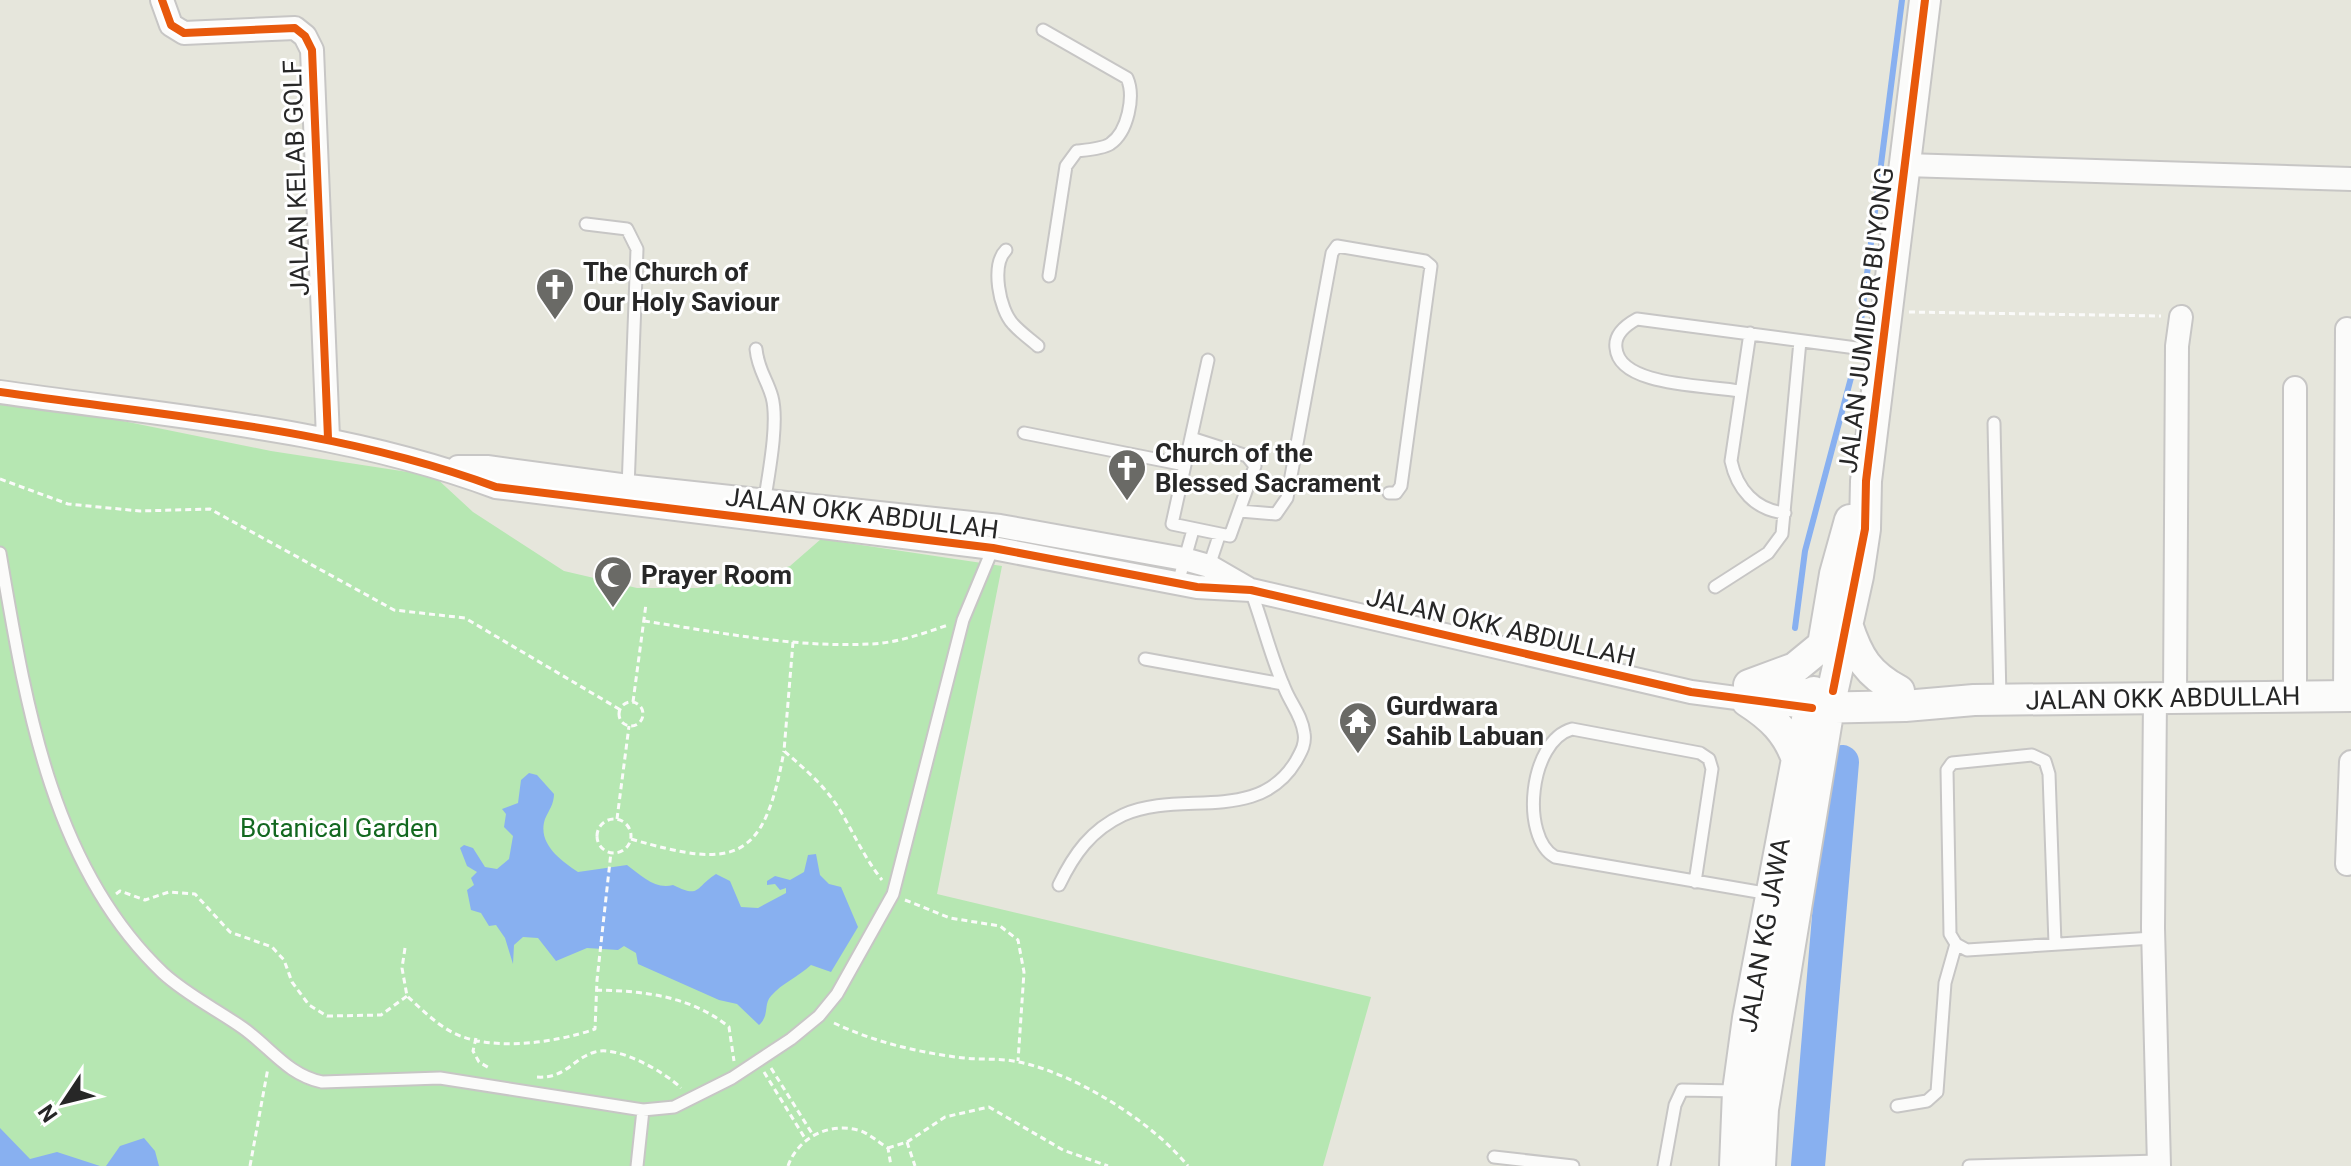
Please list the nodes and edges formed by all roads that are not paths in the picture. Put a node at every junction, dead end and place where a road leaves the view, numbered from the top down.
1 (162, 0) edge
2 (1925, 0) edge
3 (1043, 30) dead end
4 (1905, 165) junction
5 (2351, 179) edge
6 (586, 224) dead end
7 (1006, 250) dead end
8 (1049, 276) dead end
9 (2181, 317) road end
10 (2347, 329) dead end
11 (1750, 333) junction
12 (1800, 341) junction
13 (1038, 346) dead end
14 (756, 349) dead end
15 (1884, 351) junction
16 (1208, 360) dead end
17 (2295, 388) dead end
18 (1739, 391) junction
19 (0, 392) edge
20 (1994, 423) dead end
21 (1024, 433) dead end
22 (328, 438) junction
23 (1191, 438) junction
24 (1185, 465) junction
25 (1866, 481) junction
26 (1389, 493) dead end
27 (627, 495) junction
28 (763, 511) junction
29 (1240, 511) junction
30 (1785, 513) junction
31 (1193, 530) junction
32 (1219, 536) junction
33 (993, 548) junction
34 (0, 553) edge
35 (1184, 559) junction
36 (1209, 566) junction
37 (1178, 583) junction
38 (1715, 587) dead end
39 (1251, 590) junction
40 (1847, 624) junction
41 (1823, 645) junction
42 (1145, 659) dead end
43 (1283, 684) junction
44 (1748, 693) junction
45 (2348, 696) edge
46 (2295, 697) junction
47 (2165, 698) junction
48 (1822, 699) junction
49 (1894, 699) junction
50 (1987, 700) junction
51 (1810, 759) junction
52 (2351, 762) edge
53 (2347, 864) dead end
54 (1695, 882) junction
55 (1059, 885) dead end
56 (1770, 894) junction
57 (2153, 938) junction
58 (1956, 944) junction
59 (2055, 944) junction
60 (1738, 1091) junction
61 (1897, 1106) dead end
62 (643, 1110) junction
63 (1494, 1157) dead end
64 (2159, 1164) edge
65 (637, 1166) edge
66 (1573, 1166) edge
67 (1664, 1166) edge
68 (1735, 1166) edge
69 (1760, 1166) edge
70 (1969, 1166) edge

1 - 22 street, JALAN KELAB GOLF
2 - 4 main road, JALAN JUMIDOR BUYONG
3 - 8 lane
4 - 5 street
4 - 15 main road, JALAN JUMIDOR BUYONG
6 - 27 lane
7 - 13 lane
9 - 47 street
10 - 45 street
11 - 12 lane
11 - 18 lane
11 - 18 lane
12 - 15 lane
12 - 30 lane
14 - 28 lane
15 - 25 main road, JALAN JUMIDOR BUYONG
16 - 23 lane
17 - 46 street
18 - 30 lane
19 - 22 street, JALAN OKK ABDULLAH
20 - 50 lane
21 - 24 lane
22 - 27 street, JALAN OKK ABDULLAH
23 - 24 lane
23 - 29 lane
24 - 31 lane
25 - 40 main road, JALAN JUMIDOR BUYONG
25 - 41 main road, JALAN JUMIDOR BUYONG
26 - 29 lane
27 - 28 street, JALAN OKK ABDULLAH
28 - 33 street, JALAN OKK ABDULLAH
28 - 35 street, JALAN OKK ABDULLAH
29 - 32 lane
30 - 38 lane
31 - 32 lane
31 - 35 lane
32 - 36 lane
33 - 37 street, JALAN OKK ABDULLAH
33 - 62 lane
34 - 62 lane
35 - 36 street, JALAN OKK ABDULLAH
35 - 37 lane
36 - 39 street, JALAN OKK ABDULLAH
37 - 39 street, JALAN OKK ABDULLAH
39 - 43 lane
39 - 44 street, JALAN OKK ABDULLAH
40 - 48 main road, JALAN JUMIDOR BUYONG
40 - 49 main road
41 - 44 main road
41 - 48 main road, JALAN JUMIDOR BUYONG
42 - 43 lane
43 - 55 lane
44 - 48 street, JALAN OKK ABDULLAH
44 - 51 main road
45 - 46 main road, JALAN OKK ABDULLAH
46 - 47 main road, JALAN OKK ABDULLAH
47 - 50 main road, JALAN OKK ABDULLAH
47 - 57 street
48 - 49 main road, JALAN OKK ABDULLAH
48 - 51 main road, JALAN KG JAWA
49 - 50 main road, JALAN OKK ABDULLAH
49 - 51 main road
51 - 56 main road, JALAN KG JAWA
51 - 69 main road, JALAN KG JAWA
52 - 53 street
54 - 54 lane
54 - 56 lane
56 - 60 main road, JALAN KG JAWA
57 - 59 lane
57 - 64 street
58 - 59 lane
58 - 59 lane
58 - 61 lane
60 - 67 lane
60 - 68 main road, JALAN KG JAWA
62 - 65 lane
63 - 66 lane
64 - 70 lane

